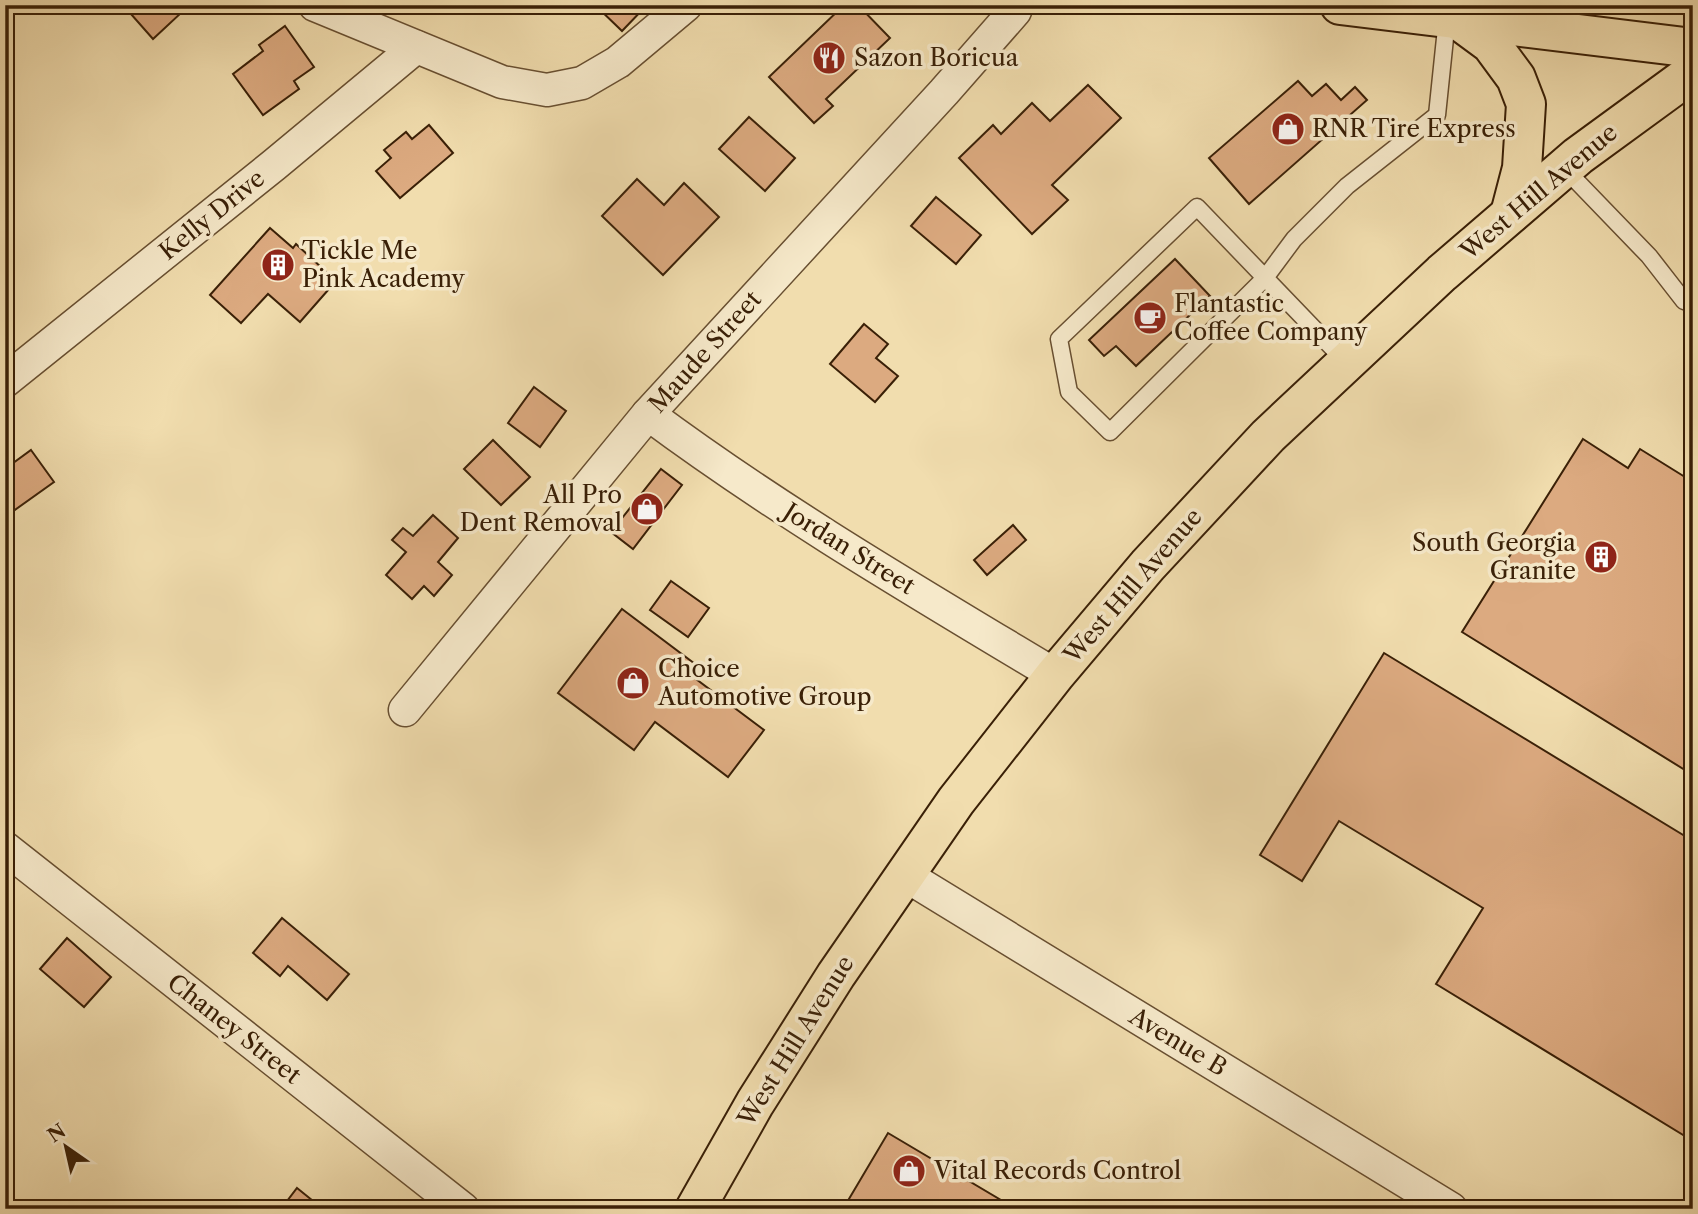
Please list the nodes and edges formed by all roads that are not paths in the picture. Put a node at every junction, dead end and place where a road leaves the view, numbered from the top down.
1 (315, 5) edge
2 (686, 5) edge
3 (1017, 5) edge
4 (1340, 5) edge
5 (1452, 19) junction
6 (416, 47) junction
7 (1693, 48) edge
8 (1693, 72) edge
9 (1564, 168) junction
10 (1510, 214) junction
11 (1265, 278) junction
12 (1693, 295) edge
13 (1346, 362) junction
14 (5, 381) edge
15 (648, 414) junction
16 (1055, 675) junction
17 (405, 710) dead end
18 (5, 848) edge
19 (905, 875) junction
20 (463, 1209) edge
21 (695, 1209) edge
22 (1451, 1209) edge

1 - 6 street
2 - 6 street
3 - 15 street, Maude Street
4 - 5 main road
5 - 7 main road
5 - 10 main road
5 - 11 lane
6 - 14 street, Kelly Drive
8 - 9 main road, West Hill Avenue
9 - 10 main road, West Hill Avenue
9 - 12 lane
10 - 13 main road, West Hill Avenue
11 - 11 lane
11 - 13 lane
13 - 16 main road, West Hill Avenue
15 - 16 street, Jordan Street
15 - 17 street, Maude Street
16 - 19 main road, West Hill Avenue
18 - 20 street, Chaney Street
19 - 21 main road, West Hill Avenue
19 - 22 street, Avenue B

